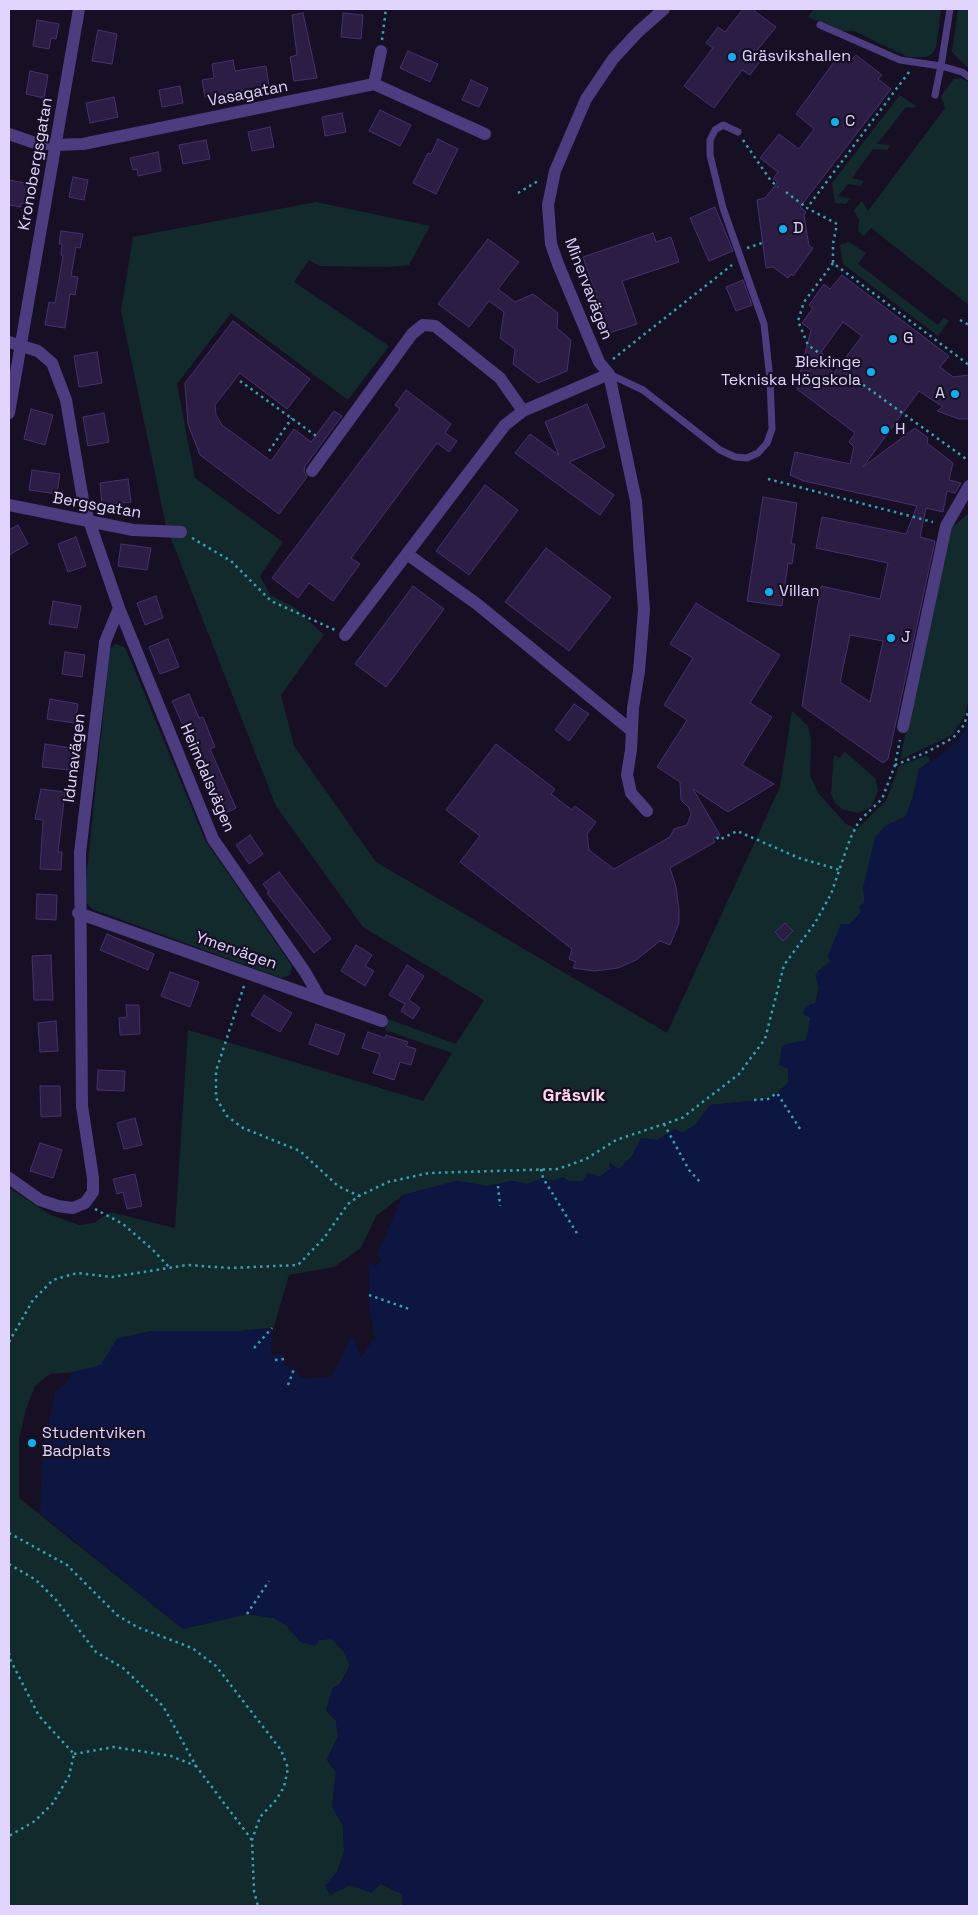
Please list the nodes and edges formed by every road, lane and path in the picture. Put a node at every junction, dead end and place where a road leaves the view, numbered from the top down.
1 (79, 9) edge
2 (386, 9) edge
3 (664, 9) edge
4 (950, 9) edge
5 (820, 25) dead end
6 (380, 51) joint
7 (916, 62) junction
8 (941, 66) junction
9 (969, 77) edge
10 (374, 84) junction
11 (935, 96) dead end
12 (738, 132) joint
13 (9, 134) edge
14 (485, 134) dead end
15 (56, 145) junction
16 (535, 184) dead end
17 (778, 186) dead end
18 (786, 192) dead end
19 (518, 193) dead end
20 (807, 208) junction
21 (762, 243) dead end
22 (738, 250) junction
23 (741, 258) junction
24 (833, 263) junction
25 (960, 320) dead end
26 (969, 325) edge
27 (15, 344) edge
28 (599, 362) junction
29 (969, 365) edge
30 (609, 374) junction
31 (240, 381) dead end
32 (523, 411) junction
33 (9, 413) edge
34 (292, 418) junction
35 (331, 446) junction
36 (269, 451) dead end
37 (969, 461) edge
38 (312, 471) dead end
39 (768, 479) dead end
40 (969, 486) edge
41 (9, 505) edge
42 (89, 523) junction
43 (946, 526) junction
44 (181, 532) joint
45 (407, 554) junction
46 (119, 608) junction
47 (345, 635) joint
48 (969, 709) edge
49 (903, 727) joint
50 (632, 731) junction
51 (895, 765) junction
52 (647, 811) dead end
53 (717, 836) dead end
54 (840, 870) junction
55 (78, 913) junction
56 (248, 973) junction
57 (320, 998) junction
58 (382, 1021) dead end
59 (754, 1100) dead end
60 (664, 1124) junction
61 (802, 1132) dead end
62 (541, 1169) junction
63 (9, 1178) edge
64 (700, 1182) dead end
65 (498, 1186) dead end
66 (358, 1196) junction
67 (85, 1203) junction
68 (500, 1206) dead end
69 (578, 1235) dead end
70 (169, 1268) junction
71 (369, 1295) dead end
72 (412, 1310) dead end
73 (272, 1328) dead end
74 (9, 1342) edge
75 (254, 1348) dead end
76 (275, 1360) dead end
77 (284, 1360) dead end
78 (294, 1369) dead end
79 (288, 1385) dead end
80 (9, 1533) edge
81 (9, 1564) edge
82 (269, 1581) dead end
83 (247, 1614) dead end
84 (9, 1652) edge
85 (74, 1754) junction
86 (196, 1766) junction
87 (9, 1836) edge
88 (252, 1840) junction
89 (258, 1906) edge

1 - 15 street, Kronobergsgatan
2 - 6 path
3 - 28 street, Minervavägen
4 - 8 lane
5 - 7 lane
6 - 10 street
7 - 8 lane
7 - 20 path
8 - 9 lane
8 - 11 lane
10 - 14 street
10 - 15 street, Vasagatan
12 - 17 path
12 - 22 lane
13 - 15 street, Vasagatan
15 - 27 street, Kronobergsgatan
16 - 19 path
18 - 20 path
20 - 24 path
21 - 22 path
22 - 23 lane
23 - 28 path
23 - 30 lane
24 - 29 path
24 - 37 path
25 - 26 path
27 - 33 street, Kronobergsgatan
27 - 42 street
28 - 30 street, Minervavägen
30 - 32 street
30 - 50 street, Minervavägen
31 - 34 path
32 - 35 street
32 - 45 street
34 - 35 path
34 - 36 path
35 - 38 street
39 - 43 path
40 - 43 street
41 - 42 street, Bergsgatan
42 - 44 street, Bergsgatan
42 - 46 street
43 - 49 street
44 - 47 path
45 - 47 street
45 - 50 street
46 - 55 street, Idunavägen
46 - 57 street, Heimdalsvägen
48 - 51 path
49 - 51 path
50 - 52 street, Minervavägen
51 - 54 path
53 - 54 path
54 - 60 path
55 - 56 street, Ymervägen
55 - 67 street, Idunavägen
56 - 57 street, Ymervägen
56 - 66 path
57 - 58 street, Ymervägen
59 - 61 path
60 - 62 path
60 - 64 path
62 - 66 path
62 - 69 path
63 - 67 street
65 - 68 path
66 - 70 path
67 - 70 path
70 - 74 path
71 - 72 path
73 - 75 path
76 - 77 path
78 - 79 path
80 - 88 path
81 - 86 path
82 - 83 path
84 - 85 path
85 - 86 path
85 - 87 path
86 - 88 path
88 - 89 path

